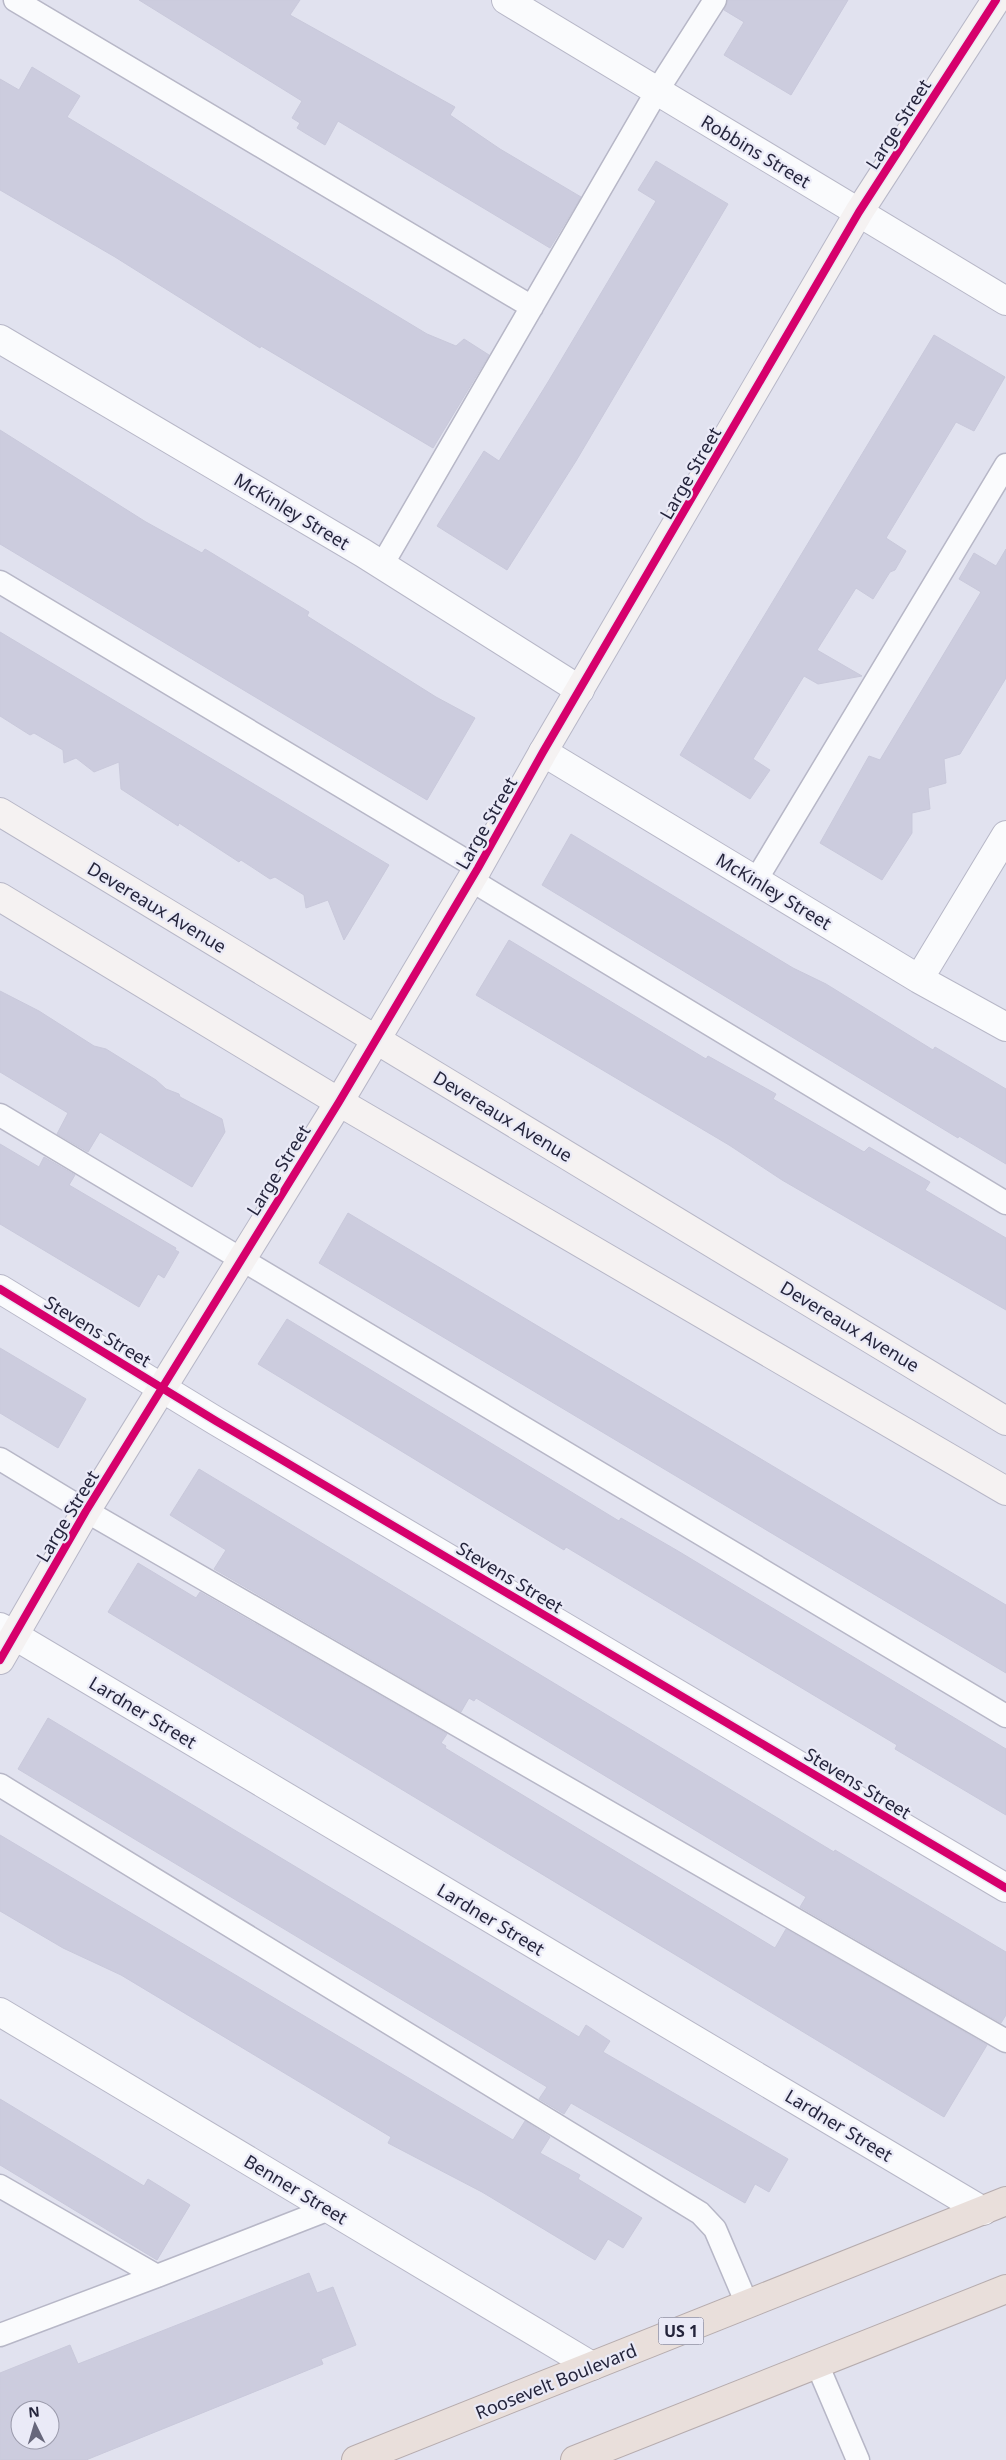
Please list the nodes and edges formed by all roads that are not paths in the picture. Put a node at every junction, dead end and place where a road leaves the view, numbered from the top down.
1 (15, 0) edge
2 (506, 0) edge
3 (715, 0) edge
4 (996, 0) edge
5 (657, 91) junction
6 (859, 212) junction
7 (1006, 301) edge
8 (532, 307) junction
9 (0, 339) edge
10 (1006, 465) edge
11 (382, 565) junction
12 (0, 582) edge
13 (580, 690) junction
14 (543, 752) junction
15 (0, 812) edge
16 (1006, 835) edge
17 (474, 874) junction
18 (756, 880) junction
19 (0, 897) edge
20 (919, 979) junction
21 (1006, 1027) edge
22 (376, 1039) junction
23 (339, 1102) junction
24 (0, 1115) edge
25 (1006, 1203) edge
26 (241, 1259) junction
27 (0, 1289) edge
28 (163, 1387) junction
29 (1006, 1421) edge
30 (0, 1459) edge
31 (1006, 1491) edge
32 (86, 1511) junction
33 (7, 1631) edge
34 (0, 1660) edge
35 (1006, 1716) edge
36 (0, 1785) edge
37 (1006, 1888) edge
38 (0, 2012) edge
39 (1006, 2041) edge
40 (0, 2186) edge
41 (994, 2206) edge
42 (329, 2209) junction
43 (157, 2276) junction
44 (1006, 2289) edge
45 (747, 2304) junction
46 (0, 2335) edge
47 (817, 2364) junction
48 (592, 2366) junction
49 (356, 2460) edge
50 (575, 2460) edge
51 (858, 2460) edge

1 - 8 lane
2 - 5 street, Robbins Street
3 - 5 lane
4 - 6 main road, Large Street
5 - 6 street, Robbins Street
5 - 8 lane
6 - 7 street, Robbins Street
6 - 13 main road, Large Street
8 - 11 lane
9 - 11 street, McKinley Street
10 - 18 lane
11 - 13 street, McKinley Street
12 - 17 lane
13 - 14 main road, Large Street
14 - 17 main road, Large Street
14 - 18 street, McKinley Street
15 - 22 main road, Devereaux Avenue
16 - 20 street
17 - 22 main road, Large Street
17 - 25 lane
18 - 20 street, McKinley Street
19 - 23 main road
20 - 21 street, McKinley Street
22 - 23 main road, Large Street
22 - 29 main road, Devereaux Avenue
23 - 26 main road, Large Street
23 - 31 main road
24 - 26 lane
26 - 28 main road, Large Street
26 - 35 lane
27 - 28 street, Stevens Street
28 - 32 main road, Large Street
28 - 37 street, Stevens Street
30 - 32 lane
32 - 33 main road, Large Street
32 - 39 lane
33 - 34 main road, Large Street
33 - 41 street, Lardner Street
36 - 45 lane
38 - 42 street, Benner Street
40 - 43 lane
41 - 45 highway, Roosevelt Boulevard / US 1
42 - 43 lane
42 - 48 street, Benner Street
43 - 46 lane
44 - 47 highway
45 - 48 highway, Roosevelt Boulevard / US 1
47 - 50 highway
47 - 51 lane
48 - 49 highway, Roosevelt Boulevard / US 1

